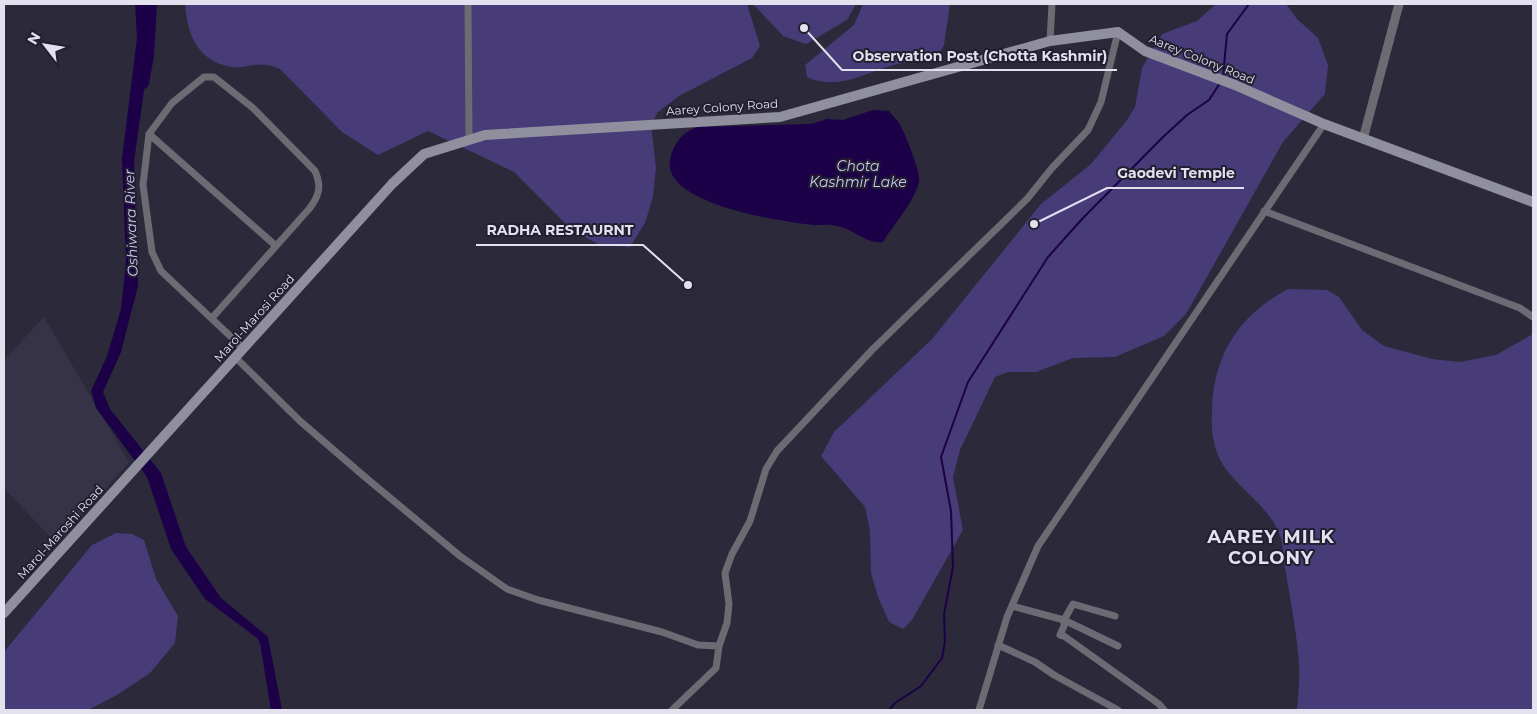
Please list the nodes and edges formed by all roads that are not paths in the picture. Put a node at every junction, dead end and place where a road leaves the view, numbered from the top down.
1 (468, 4) edge
2 (1052, 4) edge
3 (1399, 4) edge
4 (1118, 32) junction
5 (1050, 41) junction
6 (1324, 124) junction
7 (149, 134) junction
8 (1363, 139) junction
9 (468, 140) junction
10 (392, 184) joint
11 (1533, 202) edge
12 (1264, 212) junction
13 (276, 246) junction
14 (1533, 317) edge
15 (212, 318) junction
16 (244, 349) junction
17 (236, 358) junction
18 (135, 469) joint
19 (1012, 606) junction
20 (4, 613) edge
21 (1115, 616) dead end
22 (1064, 620) junction
23 (998, 645) junction
24 (719, 646) junction
25 (1118, 646) dead end
26 (672, 710) edge
27 (979, 710) edge
28 (1118, 710) edge
29 (1164, 710) edge

1 - 9 street
2 - 5 street
3 - 8 street
4 - 5 main road, Aarey Colony Road
4 - 6 main road, Aarey Colony Road
4 - 24 street
5 - 9 main road, Aarey Colony Road
6 - 8 main road, Aarey Colony Road
6 - 12 street
7 - 13 street
7 - 13 street
7 - 15 street
8 - 11 main road, Aarey Colony Road
9 - 10 main road, Aarey Colony Road
10 - 16 main road, Marol-Marosi Road
12 - 14 street
12 - 19 street
13 - 15 street
15 - 16 street
16 - 17 main road, Marol-Marosi Road
17 - 18 main road, Marol-Marosi Road
17 - 24 street
18 - 20 main road, Marol-Maroshi Road
19 - 22 street
19 - 23 street
21 - 22 street
22 - 25 street
22 - 29 street
23 - 27 street
23 - 28 street
24 - 26 street

